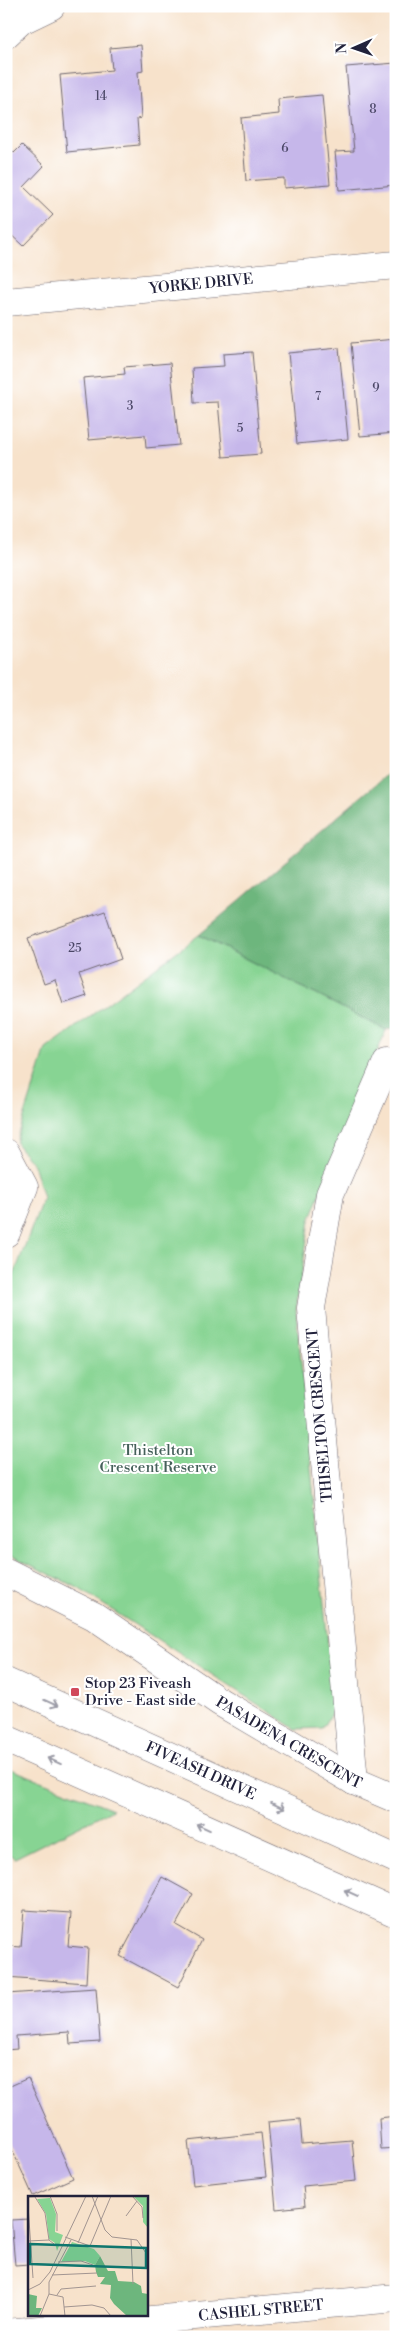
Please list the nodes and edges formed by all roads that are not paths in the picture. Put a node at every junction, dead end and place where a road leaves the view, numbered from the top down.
1 (51, 6) edge
2 (6, 34) edge
3 (396, 265) edge
4 (6, 302) edge
5 (387, 1062) dead end
6 (6, 1153) edge
7 (6, 1233) edge
8 (6, 1572) edge
9 (6, 1682) edge
10 (6, 1739) edge
11 (354, 1781) junction
12 (396, 1799) edge
13 (396, 1859) edge
14 (396, 1913) edge
15 (396, 2298) edge
16 (6, 2333) edge

1 - 2 street
3 - 4 street, YORKE DRIVE
5 - 11 street, THISELTON CRESCENT
6 - 7 street
8 - 11 street, PASADENA CRESCENT
9 -> 13 street, FIVEASH DRIVE
14 -> 10 street
11 - 12 street, PASADENA CRESCENT
15 - 16 street, CASHEL STREET

